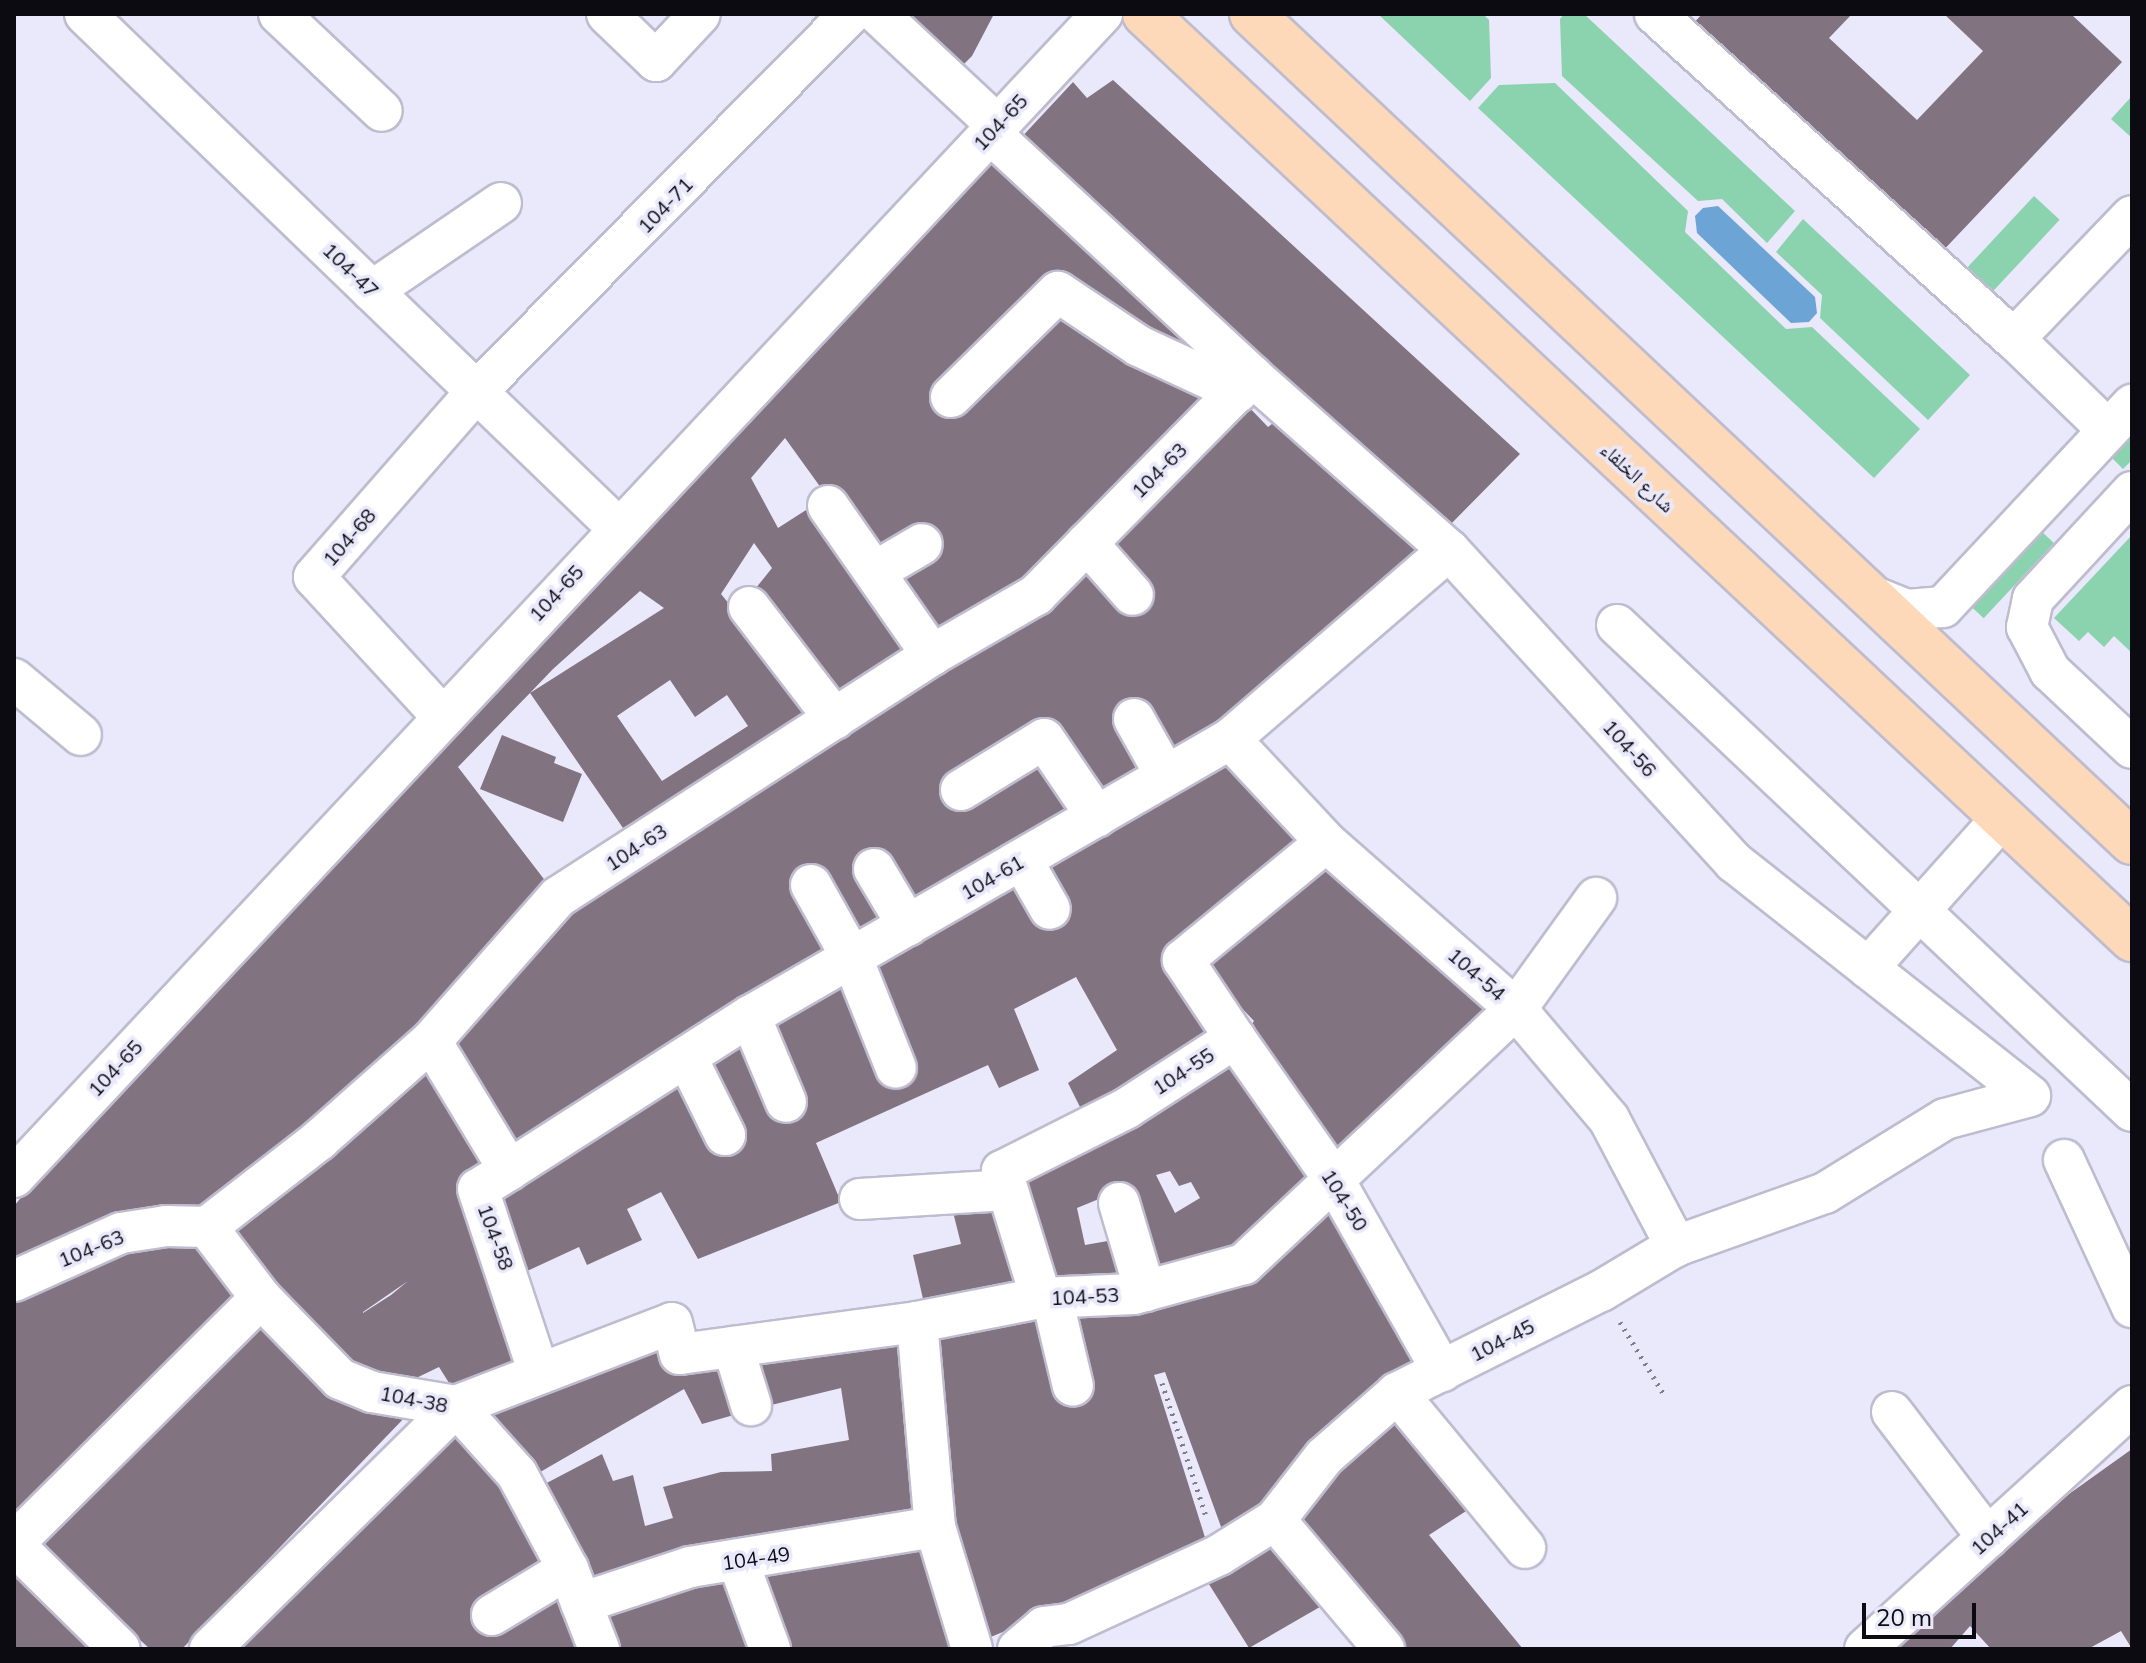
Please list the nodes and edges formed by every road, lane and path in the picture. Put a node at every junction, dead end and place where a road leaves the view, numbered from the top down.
1 (85, 14) edge
2 (279, 14) edge
3 (607, 14) edge
4 (700, 14) edge
5 (850, 14) edge
6 (878, 14) edge
7 (1102, 14) edge
8 (1145, 14) edge
9 (1252, 14) edge
10 (1655, 14) edge
11 (382, 111) dead end
12 (994, 129) junction
13 (501, 203) dead end
14 (2132, 216) edge
15 (372, 291) junction
16 (2014, 339) junction
17 (1245, 384) junction
18 (476, 392) junction
19 (951, 397) dead end
20 (2120, 418) edge
21 (2132, 492) edge
22 (2048, 495) junction
23 (828, 506) dead end
24 (617, 527) junction
25 (2091, 536) junction
26 (1087, 543) junction
27 (922, 544) dead end
28 (1449, 550) junction
29 (876, 571) junction
30 (1867, 594) junction
31 (1133, 595) dead end
32 (749, 607) dead end
33 (1617, 625) dead end
34 (932, 655) junction
35 (14, 679) edge
36 (442, 716) junction
37 (835, 719) junction
38 (1134, 719) dead end
39 (81, 735) dead end
40 (1230, 739) junction
41 (2132, 748) edge
42 (1166, 776) junction
43 (961, 790) dead end
44 (1097, 817) junction
45 (2002, 818) junction
46 (1326, 842) junction
47 (2132, 842) edge
48 (1022, 860) junction
49 (874, 869) dead end
50 (811, 885) dead end
51 (1596, 898) dead end
52 (1050, 909) dead end
53 (1921, 909) junction
54 (908, 926) junction
55 (2132, 939) edge
56 (852, 958) junction
57 (1868, 968) junction
58 (1516, 1009) junction
59 (750, 1016) junction
60 (1235, 1038) junction
61 (431, 1041) junction
62 (687, 1058) junction
63 (896, 1068) dead end
64 (2030, 1096) joint
65 (786, 1102) dead end
66 (2132, 1111) edge
67 (725, 1135) dead end
68 (2064, 1160) dead end
69 (509, 1170) junction
70 (14, 1177) edge
71 (1333, 1178) junction
72 (1007, 1190) junction
73 (860, 1199) dead end
74 (1119, 1203) dead end
75 (207, 1227) junction
76 (1676, 1246) junction
77 (14, 1281) edge
78 (1145, 1291) junction
79 (1601, 1291) junction
80 (261, 1298) junction
81 (1047, 1298) junction
82 (2132, 1307) edge
83 (917, 1322) junction
84 (733, 1347) junction
85 (1442, 1371) junction
86 (539, 1373) junction
87 (1162, 1383) dead end
88 (1073, 1386) dead end
89 (1397, 1393) junction
90 (1665, 1396) dead end
91 (751, 1405) dead end
92 (456, 1406) junction
93 (2132, 1406) edge
94 (1892, 1412) dead end
95 (1275, 1520) junction
96 (935, 1527) junction
97 (1988, 1538) junction
98 (14, 1544) edge
99 (1525, 1548) dead end
100 (1219, 1555) junction
101 (738, 1561) junction
102 (574, 1586) junction
103 (492, 1615) dead end
104 (1081, 1636) edge
105 (120, 1649) edge
106 (210, 1649) edge
107 (599, 1649) edge
108 (770, 1649) edge
109 (972, 1649) edge
110 (1018, 1649) edge
111 (1384, 1649) edge
112 (1865, 1649) edge

1 - 15 street, 104-47
2 - 11 street
3 - 4 street
5 - 18 street, 104-71
6 - 12 street, 104-56
7 - 12 street, 104-65
8 - 45 main road, شارع الخلفاء
9 - 30 main road
10 - 16 street
12 - 17 street, 104-56
12 - 24 street, 104-65
13 - 15 street
14 - 16 street
15 - 18 street, 104-47
16 - 20 street
17 - 19 street
17 - 26 street, 104-63
17 - 28 street, 104-56
18 - 24 street, 104-47
18 - 36 street, 104-68
20 - 22 street
21 - 25 street
22 - 25 street
22 - 30 street
23 - 29 street
24 - 36 street, 104-65
25 - 41 street
26 - 31 street
26 - 34 street, 104-63
27 - 29 street
28 - 40 street, 104-61
28 - 57 street, 104-56
29 - 34 street
30 - 47 main road
32 - 37 street
33 - 53 street
34 - 37 street, 104-63
35 - 39 street
36 - 70 street, 104-65
37 - 61 street, 104-63
38 - 42 street
40 - 42 street, 104-61
40 - 46 street, 104-54
42 - 44 street, 104-61
43 - 44 street
44 - 48 street, 104-61
45 - 53 street
45 - 55 main road, شارع الخلفاء
46 - 58 street, 104-54
46 - 60 street, 104-55
48 - 52 street
48 - 54 street, 104-61
49 - 54 street
50 - 56 street
51 - 58 street, 104-53
53 - 57 street
53 - 66 street
54 - 56 street, 104-61
56 - 59 street, 104-61
56 - 63 street
57 - 64 street, 104-56
58 - 71 street, 104-53
58 - 76 street, 104-54
59 - 62 street, 104-61
59 - 65 street
60 - 71 street, 104-50
60 - 72 street, 104-55
61 - 69 street
61 - 75 street, 104-63
62 - 67 street
62 - 69 street, 104-61
64 - 76 street, 104-45
68 - 82 street
69 - 86 street, 104-58
71 - 78 street, 104-53
71 - 85 street, 104-50
72 - 73 street
72 - 81 street
74 - 78 street
75 - 77 street, 104-63
75 - 80 street, 104-38
76 - 79 street, 104-45
78 - 81 street, 104-53
79 - 85 street, 104-45
79 - 90 path
80 - 92 street, 104-38
80 - 98 street
81 - 83 street, 104-53
81 - 88 street
83 - 84 street, 104-53
83 - 96 street
84 - 86 street, 104-53
84 - 91 street
85 - 89 street, 104-45
86 - 92 street, 104-53
87 - 100 path
89 - 95 street, 104-45
89 - 99 street
92 - 102 street, 104-38
92 - 106 street
93 - 97 street, 104-41
94 - 97 street
95 - 100 street, 104-45
95 - 111 street
96 - 101 street, 104-49
96 - 109 street
97 - 112 street, 104-41
98 - 105 street
100 - 104 street, 104-45
101 - 102 street, 104-49
101 - 108 street
102 - 103 street, 104-49
102 - 107 street, 104-38
104 - 110 street, 104-45

